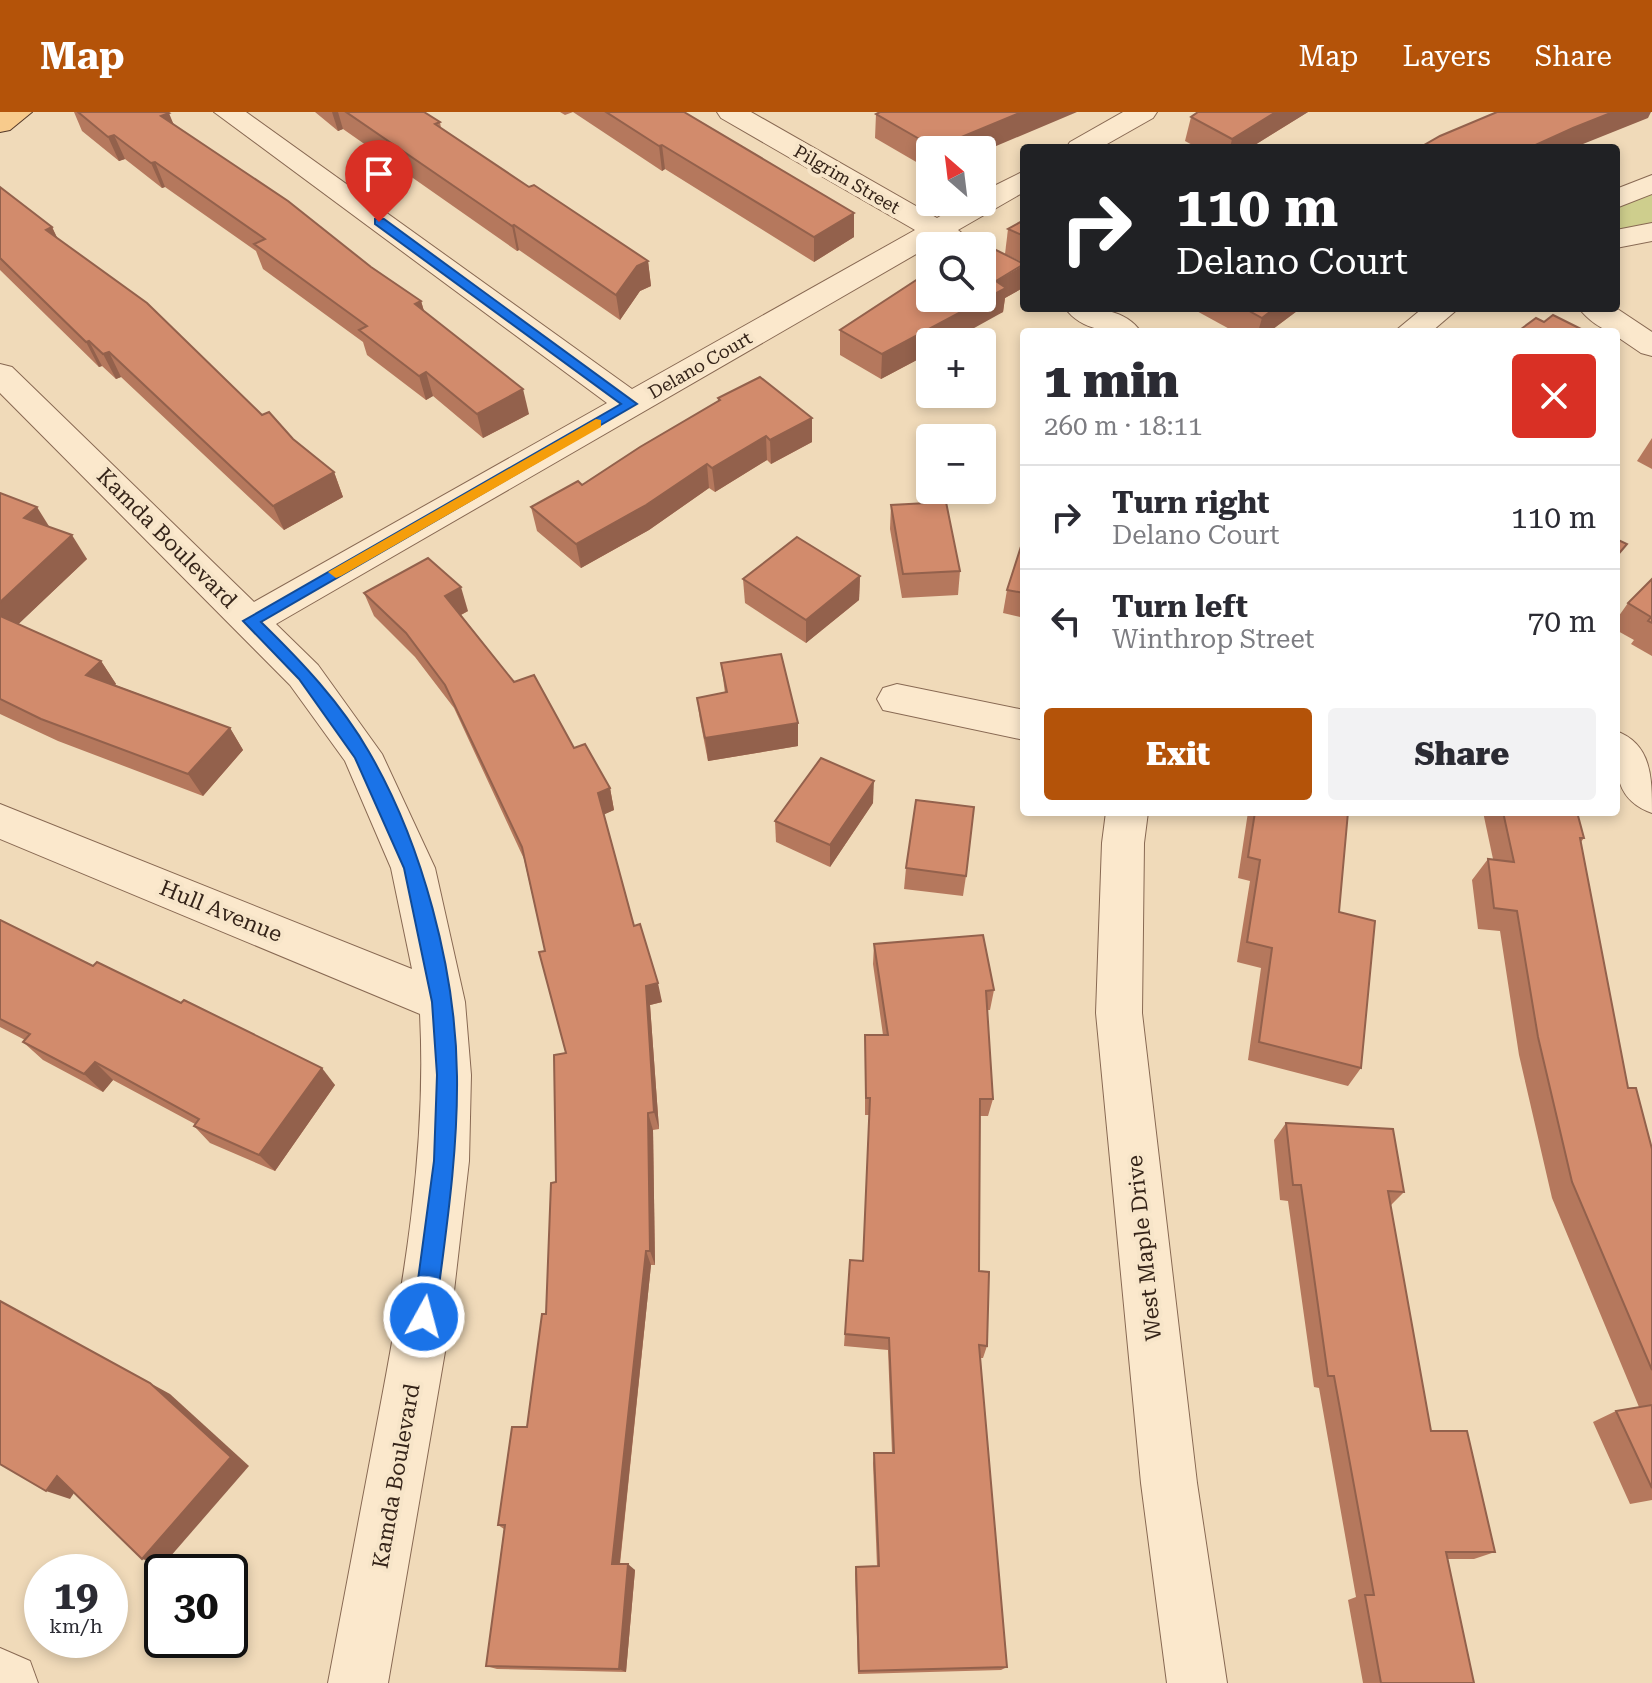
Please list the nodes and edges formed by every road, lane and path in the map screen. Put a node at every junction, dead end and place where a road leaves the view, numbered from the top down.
1 (18, 112) edge
2 (228, 112) edge
3 (731, 112) edge
4 (1143, 112) edge
5 (0, 124) edge
6 (1087, 144) edge
7 (1020, 183) edge
8 (1652, 184) edge
9 (1620, 197) edge
10 (940, 232) edge
11 (958, 232) edge
12 (1652, 232) edge
13 (1620, 238) edge
14 (916, 256) edge
15 (1088, 312) edge
16 (1438, 312) edge
17 (1601, 312) edge
18 (1118, 328) edge
19 (1416, 328) edge
20 (1652, 346) edge
21 (0, 374) edge
22 (630, 404) junction
23 (251, 621) junction
24 (897, 699) dead end
25 (1020, 724) edge
26 (1620, 752) edge
27 (1652, 796) edge
28 (1126, 816) edge
29 (0, 821) edge
30 (442, 1002) junction
31 (0, 1678) edge
32 (8, 1683) edge
33 (358, 1683) edge
34 (1197, 1683) edge

1 - 5 main road
2 - 22 street
3 - 10 street, Pilgrim Street
4 - 6 street
7 - 11 street, Delano Court
8 - 9 street
12 - 13 street
14 - 22 street, Delano Court
15 - 18 street
16 - 19 street
17 - 20 street
21 - 23 street, Kamda Boulevard
22 - 23 street, Delano Court
23 - 30 street, Kamda Boulevard
24 - 25 street
26 - 27 street
28 - 34 street, West Maple Drive
29 - 30 street, Hull Avenue
30 - 33 street, Kamda Boulevard
31 - 32 street

